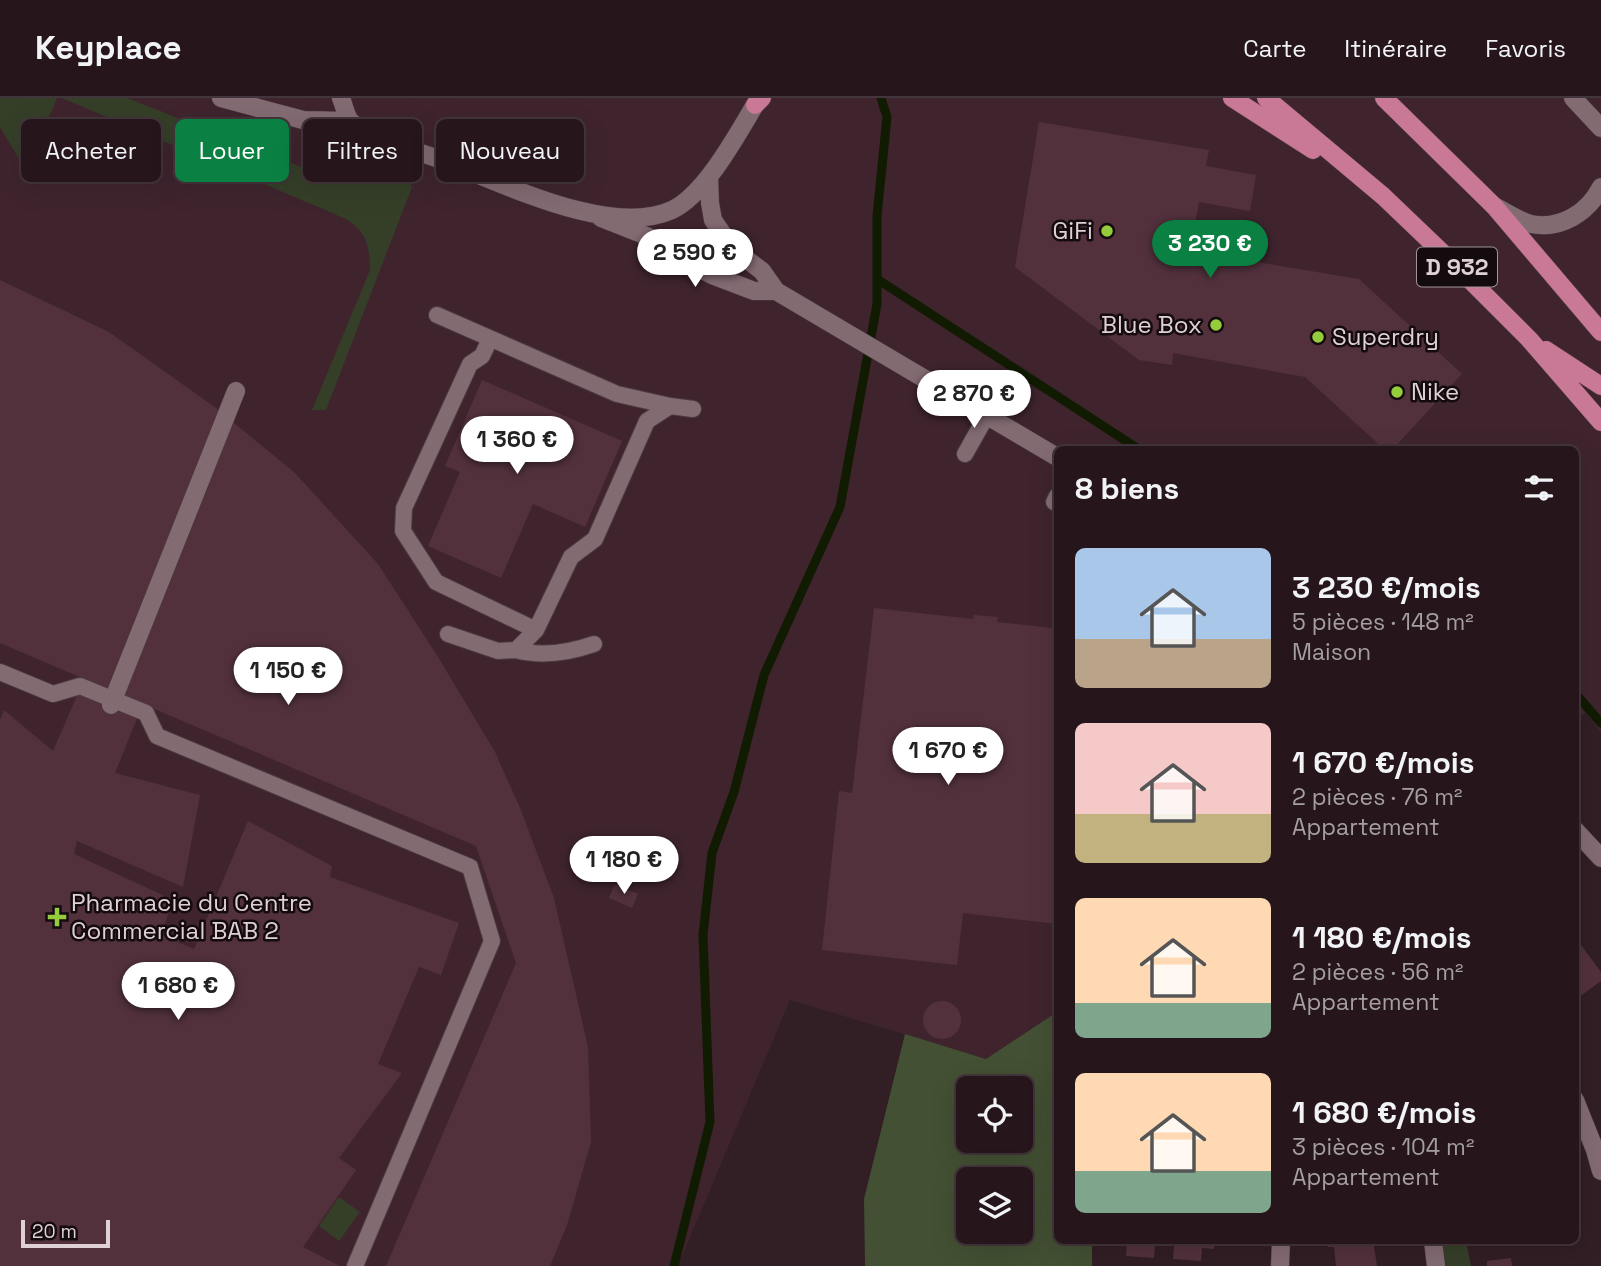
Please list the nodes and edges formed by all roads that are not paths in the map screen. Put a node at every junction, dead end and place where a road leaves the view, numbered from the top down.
1 (221, 98) edge
2 (341, 98) edge
3 (1232, 98) edge
4 (1266, 98) edge
5 (1384, 98) edge
6 (1573, 98) edge
7 (759, 100) edge
8 (348, 119) edge
9 (303, 120) edge
10 (1601, 128) edge
11 (422, 153) edge
12 (709, 177) junction
13 (1601, 187) edge
14 (1383, 196) junction
15 (1494, 206) junction
16 (588, 213) junction
17 (776, 291) junction
18 (437, 315) dead end
19 (1601, 332) edge
20 (490, 339) junction
21 (1529, 339) junction
22 (1601, 386) edge
23 (236, 391) dead end
24 (617, 394) junction
25 (670, 406) junction
26 (693, 409) dead end
27 (987, 415) junction
28 (648, 421) junction
29 (1601, 422) edge
30 (965, 454) dead end
31 (1054, 455) edge
32 (536, 630) junction
33 (448, 634) dead end
34 (594, 644) dead end
35 (516, 650) junction
36 (0, 672) edge
37 (112, 702) junction
38 (1579, 834) edge
39 (1601, 858) edge
40 (1579, 1110) edge
41 (1601, 1171) edge
42 (1281, 1244) edge
43 (1433, 1244) edge
44 (355, 1266) edge
45 (1280, 1266) edge
46 (1436, 1266) edge

1 - 9 street
2 - 8 street
3 - 14 main road
4 - 14 main road
5 - 15 main road
6 - 10 street
7 - 12 street
11 - 16 street
12 - 16 street
12 - 17 street
13 - 15 street
14 - 21 main road, D 932
15 - 19 main road
16 - 17 street
17 - 27 street
18 - 20 lane
20 - 24 lane
20 - 32 lane
21 - 22 main road
21 - 29 main road
23 - 37 street
24 - 25 lane
24 - 28 lane
25 - 26 lane
25 - 28 lane
27 - 30 lane
27 - 31 street
28 - 32 lane
32 - 35 lane
33 - 35 lane
34 - 35 lane
36 - 37 lane
37 - 44 lane
38 - 39 street
40 - 41 street
42 - 45 street
43 - 46 street

